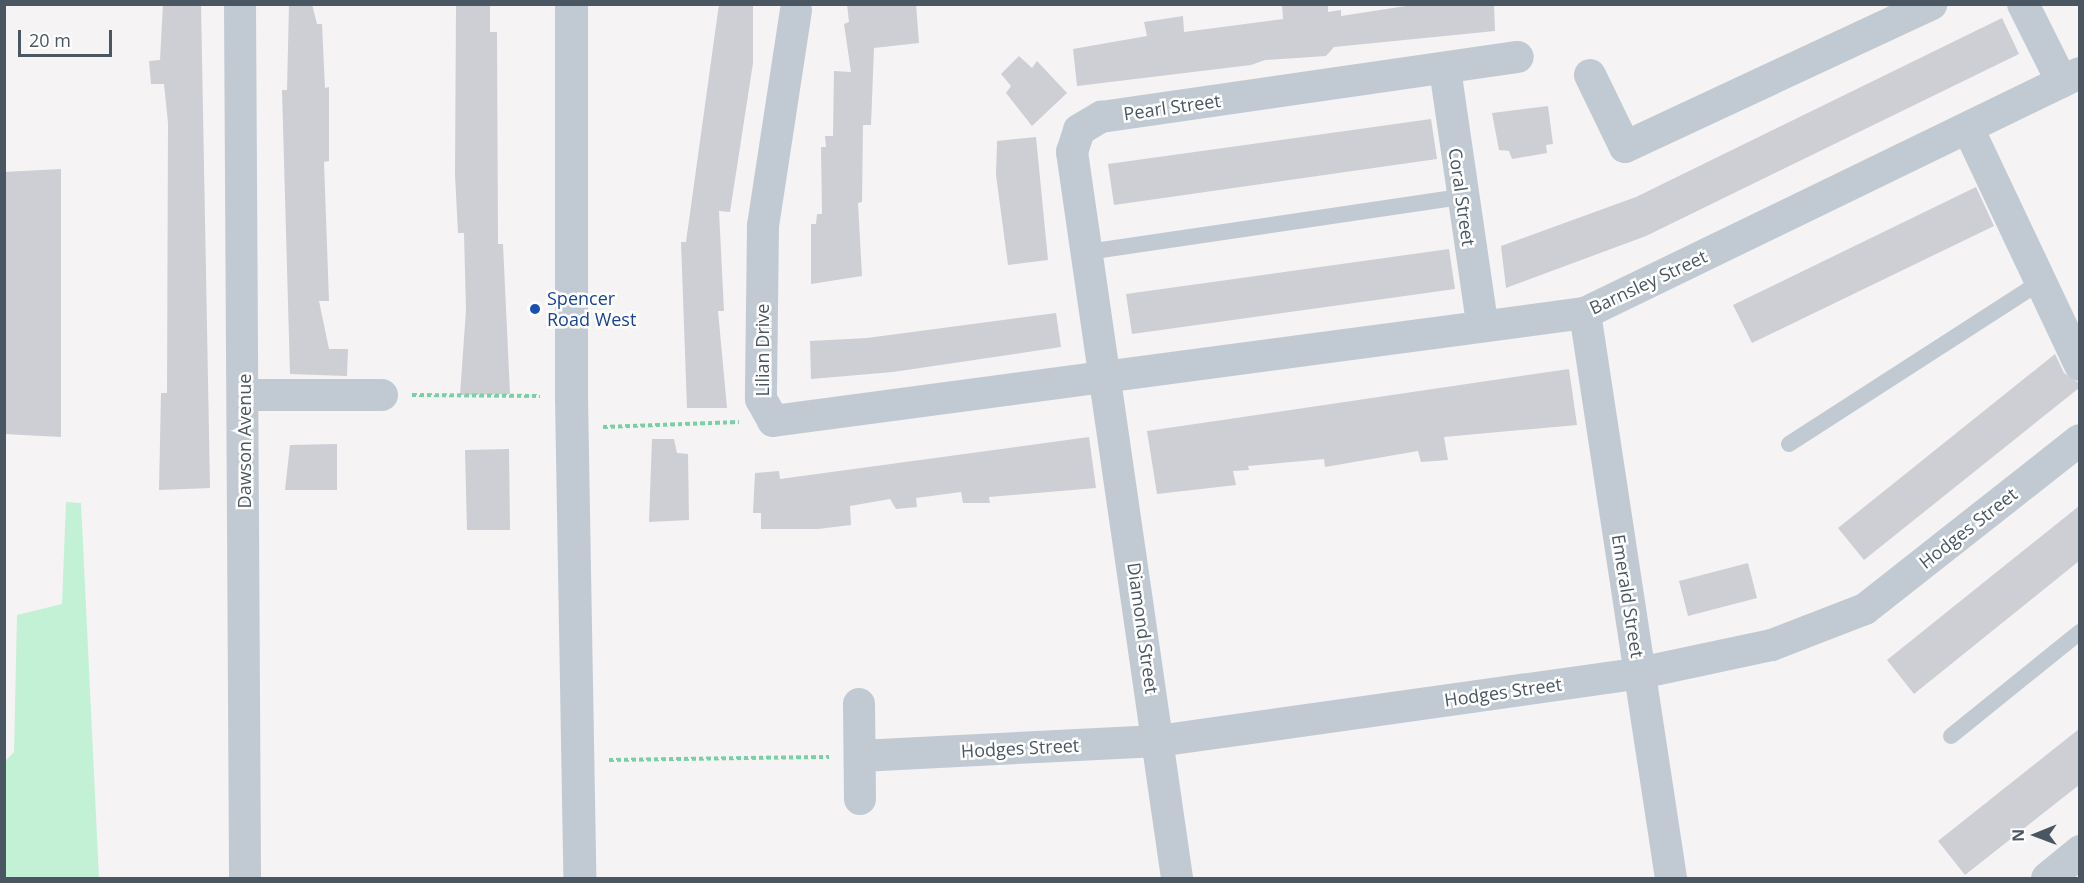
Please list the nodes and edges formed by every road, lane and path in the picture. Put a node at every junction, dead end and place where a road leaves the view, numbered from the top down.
1 (240, 4) edge
2 (571, 4) edge
3 (1931, 4) edge
4 (2023, 4) edge
5 (796, 10) dead end
6 (1518, 57) dead end
7 (1445, 69) junction
8 (1590, 75) dead end
9 (2071, 77) edge
10 (1968, 128) junction
11 (1462, 197) junction
12 (1088, 252) junction
13 (2042, 281) junction
14 (1585, 313) junction
15 (1482, 324) junction
16 (2079, 365) edge
17 (1108, 378) junction
18 (244, 395) junction
19 (379, 395) joint
20 (571, 412) junction
21 (772, 421) junction
22 (2079, 440) edge
23 (1790, 444) dead end
24 (2079, 632) edge
25 (1640, 673) junction
26 (859, 704) dead end
27 (1951, 736) dead end
28 (1158, 741) junction
29 (860, 756) junction
30 (576, 760) junction
31 (860, 799) dead end
32 (2079, 851) edge
33 (245, 879) edge
34 (579, 879) edge
35 (1177, 879) edge
36 (1671, 879) edge
37 (2047, 879) edge

1 - 18 street, Dawson Avenue
2 - 20 street
3 - 8 street
4 - 9 street
5 - 21 street, Lilian Drive
6 - 7 street, Pearl Street
7 - 11 street, Coral Street
7 - 12 street, Pearl Street
9 - 10 street, Barnsley Street
10 - 13 street
10 - 14 street, Barnsley Street
11 - 12 lane
11 - 15 street, Coral Street
12 - 17 street, Pearl Street
13 - 16 street
13 - 23 lane
14 - 15 street, Barnsley Street
14 - 25 street, Emerald Street
15 - 17 street, Barnsley Street
17 - 21 street, Lilian Drive
17 - 28 street, Diamond Street
18 - 19 street
18 - 33 street, Dawson Avenue
19 - 20 path
20 - 21 path
20 - 30 street
22 - 25 street, Hodges Street
24 - 27 lane
25 - 28 street, Hodges Street
25 - 36 street, Emerald Street
26 - 29 street
28 - 29 street, Hodges Street
28 - 35 street, Diamond Street
29 - 30 path
29 - 31 street
30 - 34 street
32 - 37 street

